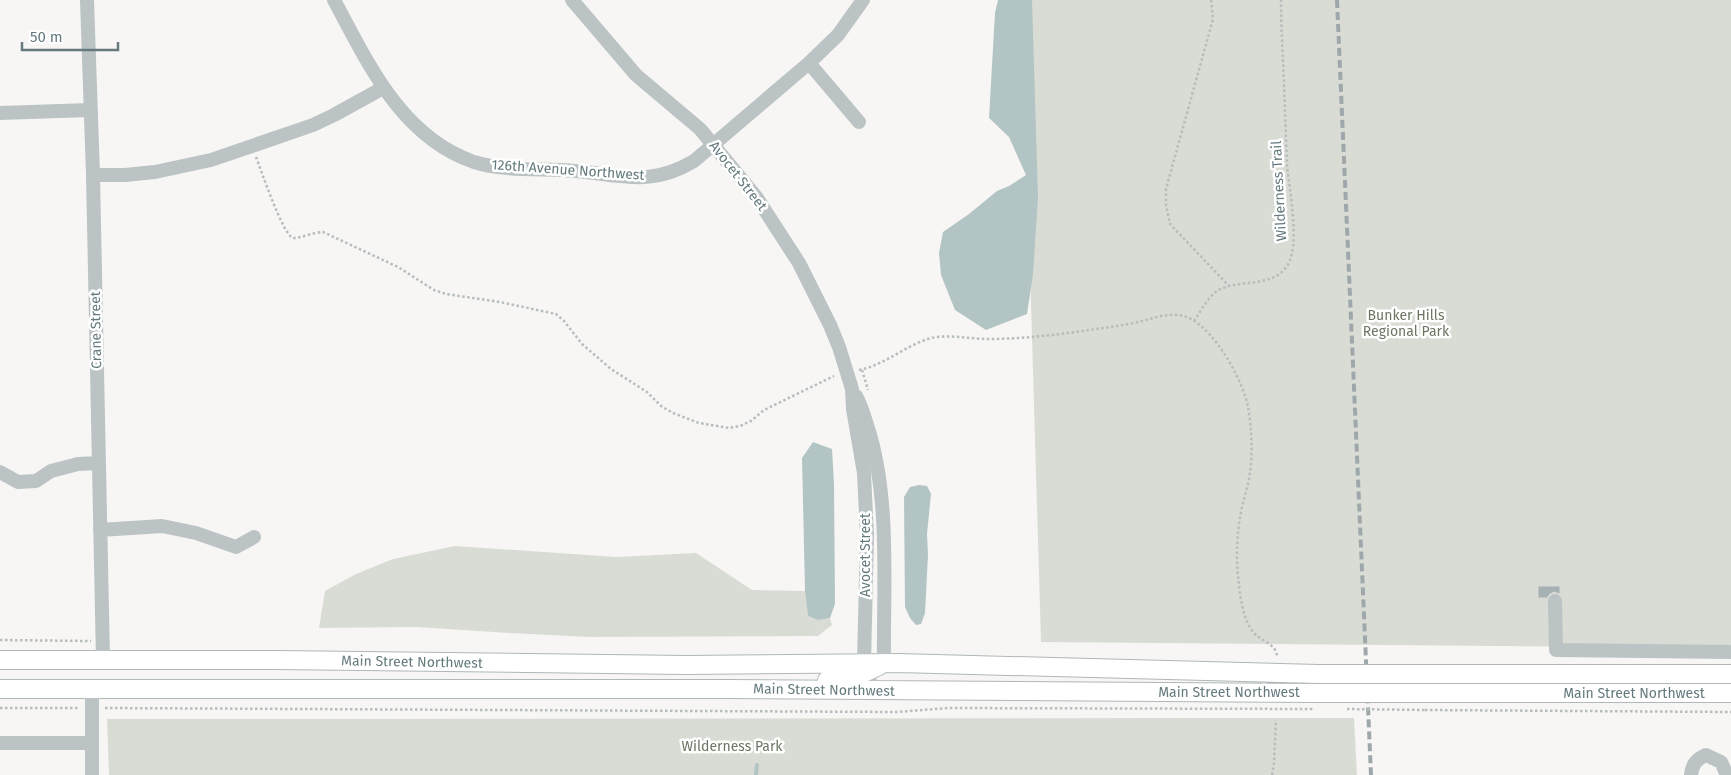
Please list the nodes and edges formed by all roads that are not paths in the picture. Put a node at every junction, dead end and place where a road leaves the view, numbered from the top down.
1 (87, 0) edge
2 (334, 0) edge
3 (572, 0) edge
4 (863, 0) edge
5 (809, 62) junction
6 (383, 88) junction
7 (90, 110) junction
8 (0, 113) edge
9 (859, 122) dead end
10 (714, 144) junction
11 (93, 175) junction
12 (852, 389) junction
13 (98, 463) junction
14 (0, 472) edge
15 (100, 530) junction
16 (254, 537) dead end
17 (1555, 601) dead end
18 (1731, 652) edge
19 (0, 660) edge
20 (103, 660) junction
21 (884, 664) junction
22 (865, 668) junction
23 (1731, 674) edge
24 (0, 689) edge
25 (727, 689) junction
26 (92, 690) junction
27 (874, 691) junction
28 (1731, 693) edge
29 (0, 742) edge
30 (92, 743) junction
31 (92, 775) edge
32 (1691, 775) edge
33 (1727, 775) edge

1 - 7 street, Crane Street
2 - 6 street, 126th Avenue Northwest
3 - 10 street, Avocet Street
4 - 5 street, 126th Avenue Northwest
5 - 9 street
5 - 10 street, 126th Avenue Northwest
6 - 10 street, 126th Avenue Northwest
6 - 11 street
7 - 8 street
7 - 11 street, Crane Street
10 - 12 street, Avocet Street
11 - 13 street, Crane Street
12 - 21 street, Avocet Street
12 - 22 street, Avocet Street
13 - 14 street
13 - 15 street, Crane Street
15 - 16 street
15 - 20 street, Crane Street
17 - 18 street
19 - 20 main road, Main Street Northwest
20 - 22 main road, Main Street Northwest
21 - 22 main road, Main Street Northwest
21 - 23 main road, Main Street Northwest, bridge
22 - 25 main road, Main Street Northwest
22 - 27 street, Avocet Street
24 - 26 main road, Main Street Northwest
25 - 26 main road, Main Street Northwest
25 - 27 main road, Main Street Northwest
26 - 30 street
27 - 28 main road, Main Street Northwest, bridge
29 - 30 street
30 - 31 street
32 - 33 street

